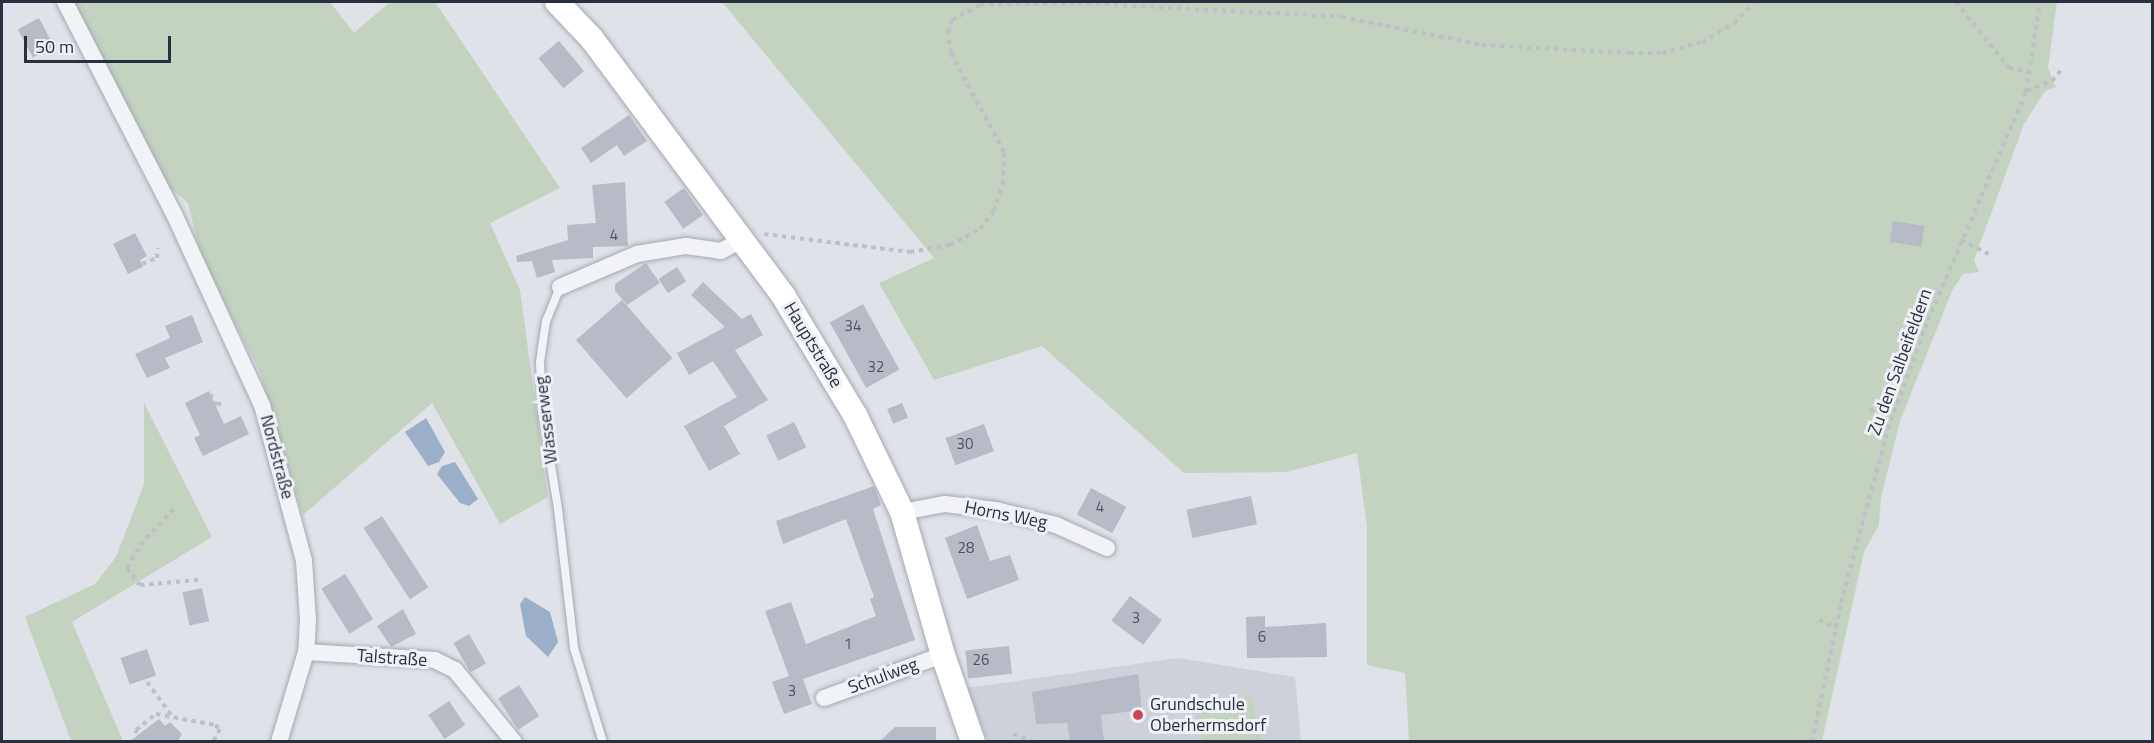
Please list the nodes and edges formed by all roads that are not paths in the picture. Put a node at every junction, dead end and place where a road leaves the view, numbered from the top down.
1 (65, 2) edge
2 (557, 2) edge
3 (740, 241) junction
4 (560, 287) joint
5 (902, 512) junction
6 (1107, 548) dead end
7 (306, 652) junction
8 (943, 655) junction
9 (824, 698) dead end
10 (279, 741) edge
11 (514, 741) edge
12 (603, 741) edge
13 (973, 741) edge

1 - 7 street, Nordstraße
2 - 3 street, Hauptstraße
3 - 4 street, Wasserweg
3 - 5 street, Hauptstraße
4 - 12 lane, Wasserweg
5 - 6 street, Horns Weg
5 - 8 street, Hauptstraße
7 - 10 street, Nordstraße
7 - 11 street, Talstraße
8 - 9 street, Schulweg
8 - 13 street, Hauptstraße

